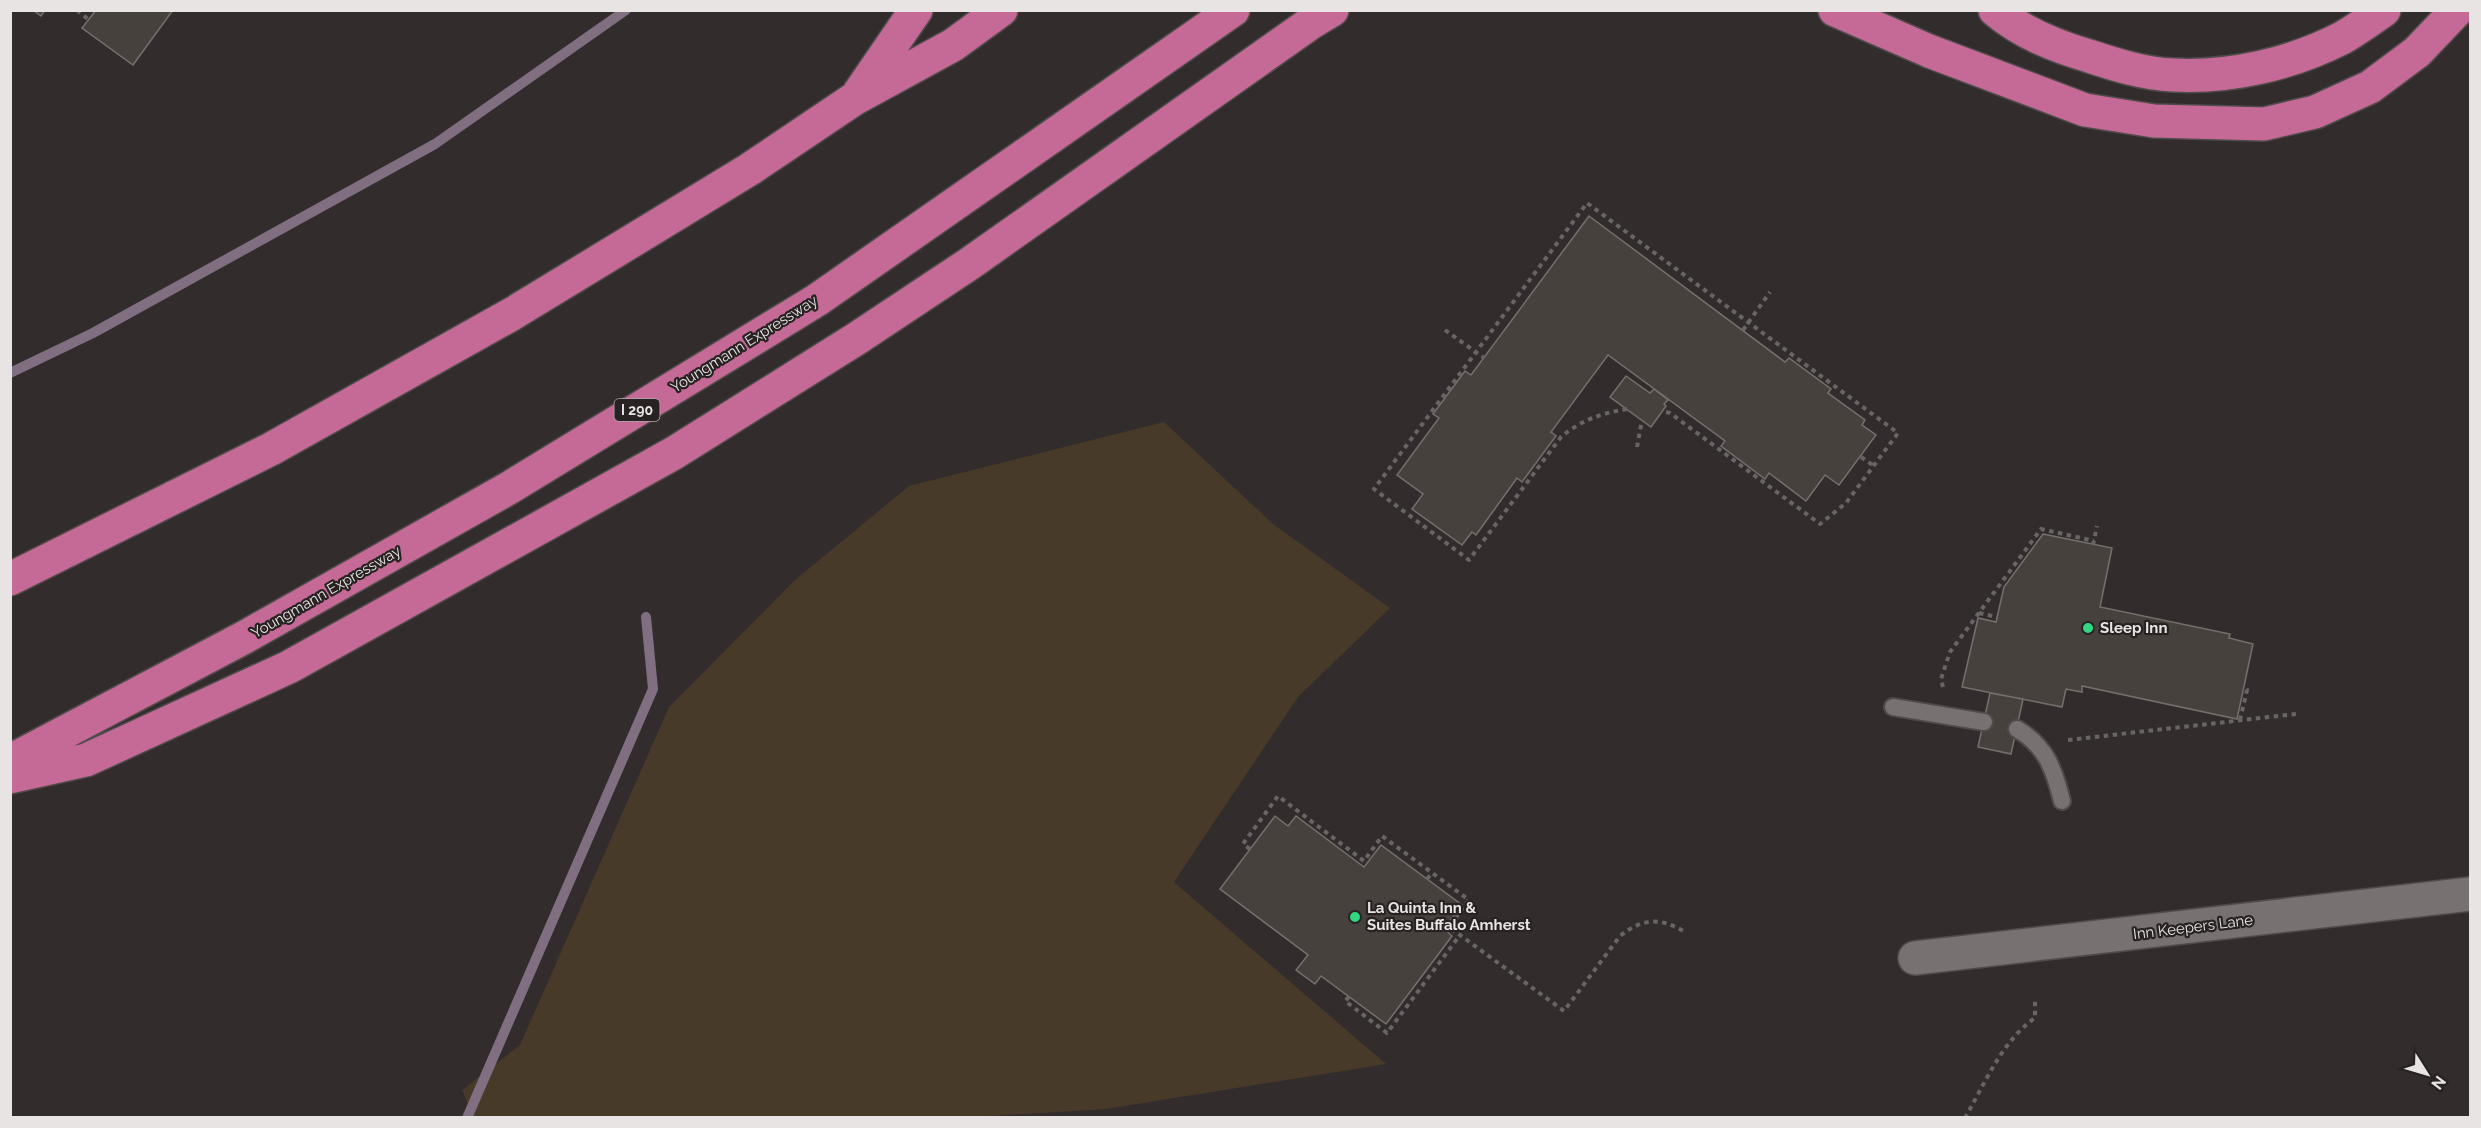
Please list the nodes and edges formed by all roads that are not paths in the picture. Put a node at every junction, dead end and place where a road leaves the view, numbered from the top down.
1 (916, 10) edge
2 (1001, 10) edge
3 (1233, 10) edge
4 (1332, 10) edge
5 (1835, 10) edge
6 (1995, 10) edge
7 (2384, 10) edge
8 (2457, 10) edge
9 (854, 99) junction
10 (10, 579) edge
11 (1893, 706) dead end
12 (1984, 722) dead end
13 (2017, 729) dead end
14 (10, 761) edge
15 (10, 777) edge
16 (2062, 801) dead end
17 (2470, 894) edge
18 (1915, 958) dead end

1 - 9 highway
2 - 9 highway
3 - 14 highway, Youngmann Expressway / I 290
4 - 15 highway
5 - 8 highway
6 - 7 highway
9 - 10 highway
11 - 12 lane
13 - 16 lane
17 - 18 street, Inn Keepers Lane

